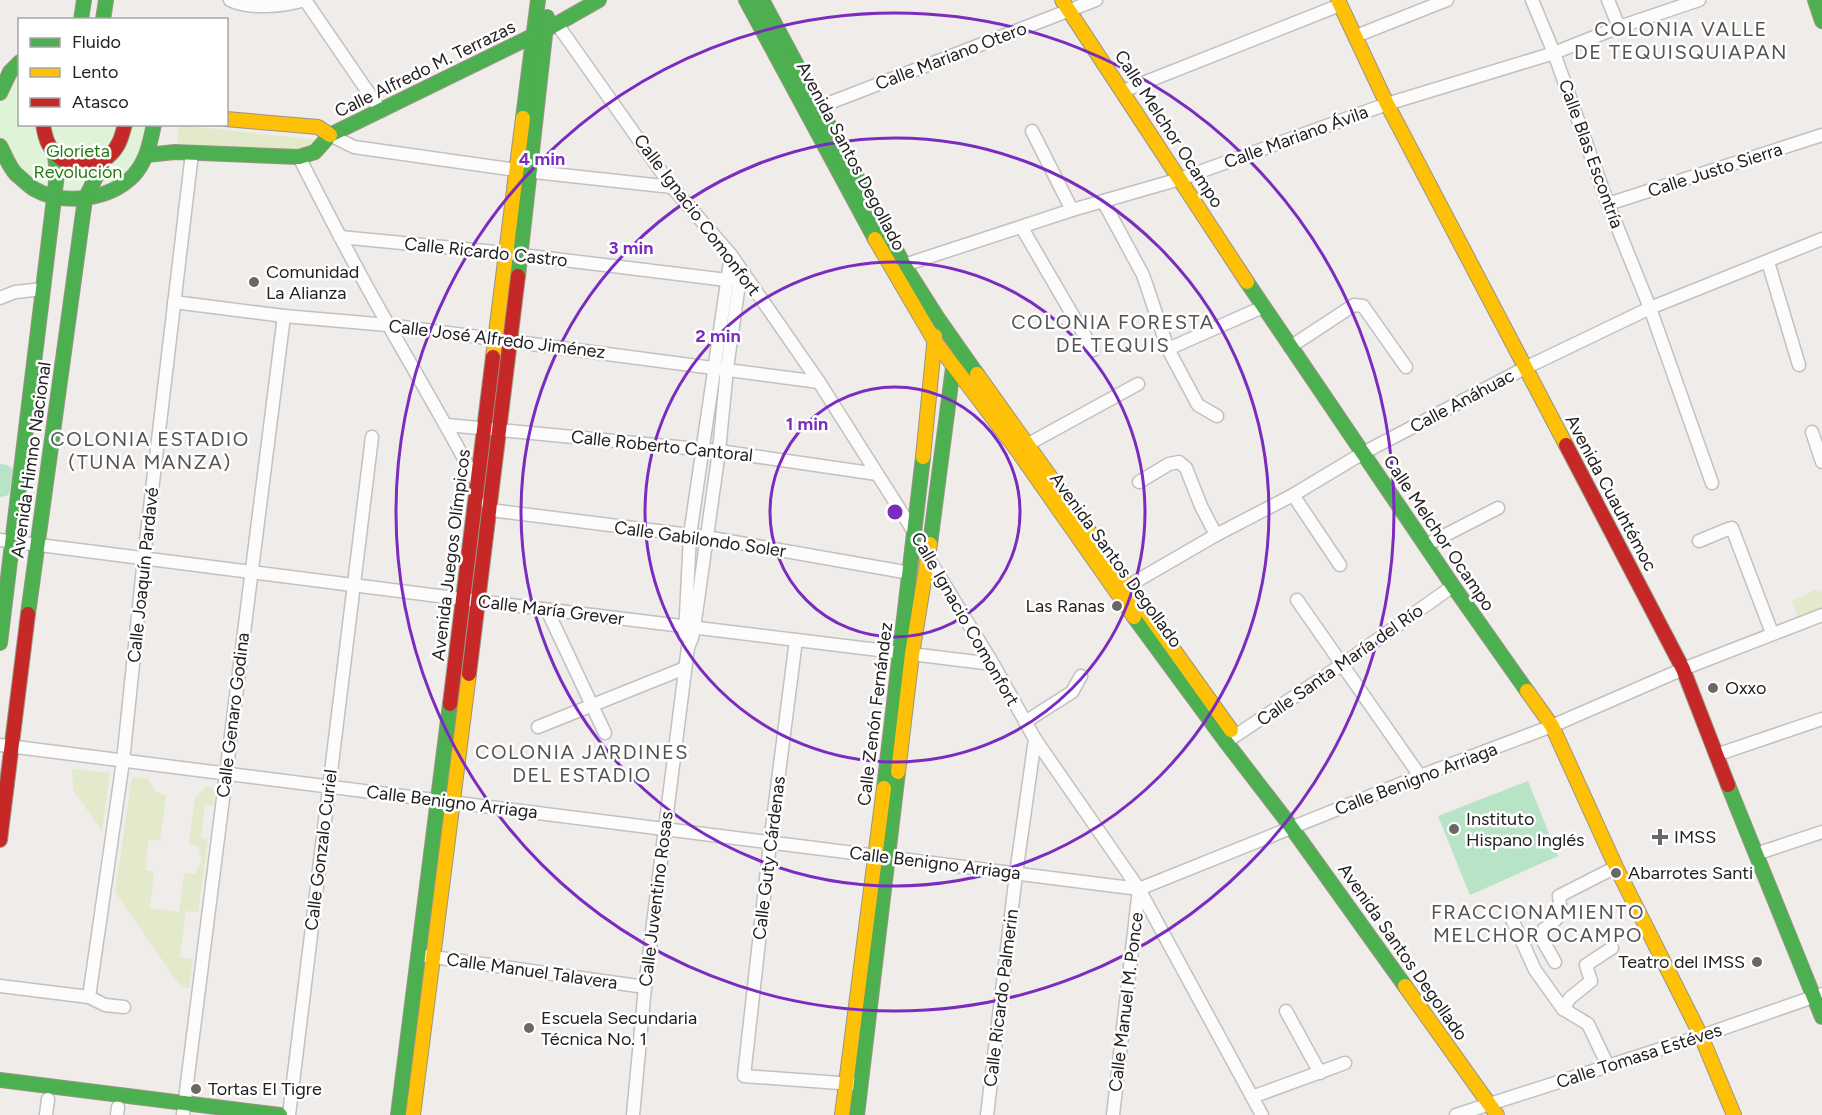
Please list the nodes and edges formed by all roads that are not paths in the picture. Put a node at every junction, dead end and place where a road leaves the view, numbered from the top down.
1 (84, 0) edge
2 (106, 0) edge
3 (230, 0) edge
4 (304, 0) edge
5 (538, 0) edge
6 (549, 0) edge
7 (599, 0) edge
8 (747, 0) edge
9 (762, 0) edge
10 (1096, 0) edge
11 (1447, 0) edge
12 (1532, 0) edge
13 (1608, 0) edge
14 (1699, 0) edge
15 (1815, 0) edge
16 (1339, 2) edge
17 (1676, 4) edge
18 (1066, 5) edge
19 (81, 18) edge
20 (103, 18) edge
21 (1822, 21) edge
22 (1619, 27) junction
23 (545, 30) junction
24 (1356, 36) junction
25 (1554, 53) junction
26 (18, 64) edge
27 (1123, 91) junction
28 (0, 93) edge
29 (1387, 104) junction
30 (819, 107) junction
31 (381, 111) junction
32 (807, 115) junction
33 (228, 119) edge
34 (43, 126) edge
35 (125, 126) edge
36 (154, 126) edge
37 (1032, 131) dead end
38 (330, 135) junction
39 (1822, 135) edge
40 (0, 146) edge
41 (192, 153) junction
42 (55, 155) junction
43 (147, 155) junction
44 (299, 157) junction
45 (104, 161) junction
46 (516, 170) junction
47 (531, 172) junction
48 (1180, 179) junction
49 (672, 187) junction
50 (54, 198) junction
51 (85, 199) junction
52 (1103, 201) junction
53 (1608, 204) junction
54 (1072, 210) junction
55 (1022, 228) junction
56 (340, 237) junction
57 (1822, 239) edge
58 (506, 254) junction
59 (521, 255) junction
60 (731, 255) junction
61 (1768, 262) junction
62 (898, 267) junction
63 (740, 275) junction
64 (727, 280) junction
65 (43, 289) junction
66 (0, 298) edge
67 (174, 302) junction
68 (1263, 307) junction
69 (1650, 308) junction
70 (284, 316) junction
71 (937, 317) junction
72 (388, 325) junction
73 (496, 339) junction
74 (934, 340) junction
75 (511, 341) junction
76 (956, 346) junction
77 (1290, 346) junction
78 (1168, 349) junction
79 (1093, 350) dead end
80 (1799, 365) dead end
81 (954, 366) junction
82 (721, 368) junction
83 (1406, 368) dead end
84 (1525, 368) junction
85 (819, 382) junction
86 (1138, 384) dead end
87 (1217, 416) dead end
88 (447, 425) junction
89 (484, 429) junction
90 (500, 429) junction
91 (1812, 432) dead end
92 (372, 436) dead end
93 (1022, 448) junction
94 (703, 449) junction
95 (719, 451) junction
96 (1363, 453) junction
97 (1822, 462) edge
98 (877, 474) junction
99 (1138, 482) dead end
100 (1712, 483) dead end
101 (478, 484) junction
102 (1293, 495) junction
103 (1498, 508) dead end
104 (490, 509) junction
105 (915, 532) junction
106 (690, 535) junction
107 (1216, 535) junction
108 (706, 537) junction
109 (6, 541) edge
110 (1699, 541) dead end
111 (37, 544) junction
112 (1426, 545) junction
113 (928, 556) junction
114 (144, 558) junction
115 (1340, 565) dead end
116 (251, 572) junction
117 (910, 573) junction
118 (353, 585) junction
119 (1453, 586) junction
120 (1122, 589) junction
121 (464, 600) junction
122 (1297, 600) dead end
123 (478, 602) junction
124 (546, 610) junction
125 (1822, 615) edge
126 (689, 627) junction
127 (1772, 633) junction
128 (796, 640) junction
129 (0, 643) edge
130 (906, 653) junction
131 (993, 664) junction
132 (1343, 664) junction
133 (685, 668) junction
134 (1683, 669) junction
135 (1081, 676) dead end
136 (591, 706) junction
137 (1822, 719) edge
138 (1025, 722) junction
139 (1552, 726) junction
140 (538, 727) dead end
141 (605, 734) dead end
142 (1035, 739) junction
143 (1231, 740) junction
144 (6, 746) edge
145 (1716, 755) junction
146 (123, 761) junction
147 (225, 774) junction
148 (1420, 776) junction
149 (329, 787) junction
150 (438, 801) junction
151 (453, 802) junction
152 (1297, 826) junction
153 (664, 829) junction
154 (1822, 832) edge
155 (0, 840) edge
156 (770, 843) junction
157 (1756, 854) junction
158 (882, 857) junction
159 (1616, 867) junction
160 (1016, 874) junction
161 (1138, 889) junction
162 (1510, 915) dead end
163 (1612, 948) dead end
164 (426, 956) junction
165 (1555, 962) dead end
166 (0, 986) edge
167 (645, 987) junction
168 (1817, 995) edge
169 (89, 997) junction
170 (124, 1007) dead end
171 (1563, 1009) junction
172 (1286, 1011) dead end
173 (1822, 1017) edge
174 (1701, 1036) junction
175 (1345, 1063) dead end
176 (1608, 1066) junction
177 (1320, 1072) junction
178 (0, 1080) edge
179 (846, 1084) junction
180 (861, 1084) junction
181 (0, 1093) edge
182 (1252, 1097) junction
183 (48, 1099) junction
184 (1496, 1107) edge
185 (117, 1111) edge
186 (183, 1111) edge
187 (46, 1115) edge
188 (280, 1115) edge
189 (289, 1115) edge
190 (398, 1115) edge
191 (413, 1115) edge
192 (633, 1115) edge
193 (842, 1115) edge
194 (857, 1115) edge
195 (987, 1115) edge
196 (1113, 1115) edge
197 (1262, 1115) edge
198 (1456, 1115) edge
199 (1510, 1115) edge
200 (1734, 1115) edge

1 - 19 street
2 - 20 street
3 - 4 street
4 - 31 street
5 - 23 street, Avenida Juegos Olímpicos
6 - 23 street, Avenida Juegos Olímpicos
7 - 23 street, Calle Alfredo M. Terrazas
8 - 32 street, Avenida Santos Degollado
9 - 30 street, Avenida Santos Degollado
10 - 18 street, Calle Mariano Otero
11 - 24 street
12 - 25 street, Calle Blas Escontría
13 - 22 street
14 - 17 street, Calle Mariano Ávila
15 - 21 street
16 - 24 street, Avenida Cuauhtémoc
16 - 27 street
17 - 22 street, Calle Mariano Ávila
18 - 27 street, Calle Melchor Ocampo
18 - 30 street, Calle Mariano Otero
22 - 25 street, Calle Mariano Ávila
23 - 31 street, Calle Alfredo M. Terrazas
23 - 46 street, Avenida Juegos Olímpicos
23 - 47 street, Avenida Juegos Olímpicos
23 - 49 street, Calle Ignacio Comonfort
24 - 29 street, Avenida Cuauhtémoc
25 - 29 street, Calle Mariano Ávila
25 - 53 street, Calle Blas Escontría
26 - 28 street
27 - 48 street, Calle Melchor Ocampo
29 - 48 street, Calle Mariano Ávila
29 - 84 street, Avenida Cuauhtémoc
30 - 32 street, Calle Mariano Otero
30 - 62 street, Avenida Santos Degollado
31 - 38 street, Calle Alfredo M. Terrazas
32 - 62 street, Avenida Santos Degollado
33 - 38 street
34 - 42 street
35 - 45 street, Avenida Himno Nacional
36 - 43 street
37 - 54 street
38 - 44 street, Calle Alfredo M. Terrazas
38 - 46 street
39 - 53 street, Calle Justo Sierra
40 - 50 street
41 - 43 street
41 - 44 street
41 - 67 street, Calle Joaquín Pardavé
42 - 45 street
42 - 50 street, Avenida Himno Nacional
43 - 51 street
44 - 56 street
45 - 51 street, Avenida Himno Nacional
46 - 47 street
46 - 58 street, Avenida Juegos Olímpicos
47 - 49 street
47 - 59 street, Avenida Juegos Olímpicos
48 - 52 street, Calle Mariano Ávila
48 - 68 street, Calle Melchor Ocampo
49 - 60 street, Calle Ignacio Comonfort
50 - 51 street
50 - 65 street, Avenida Himno Nacional
51 - 111 street, Avenida Himno Nacional
52 - 54 street, Calle Mariano Ávila
52 - 78 street
53 - 69 street, Calle Blas Escontría
54 - 55 street, Calle Mariano Ávila
55 - 62 street, Calle Mariano Ávila
55 - 79 street
56 - 58 street, Calle Ricardo Castro
56 - 72 street
57 - 61 street, Calle Anáhuac
58 - 59 street, Calle Ricardo Castro
58 - 73 street, Avenida Juegos Olímpicos
59 - 64 street, Calle Ricardo Castro
59 - 75 street, Avenida Juegos Olímpicos
60 - 63 street, Calle Ignacio Comonfort
60 - 64 street, Calle Juventino Rosas
61 - 69 street, Calle Anáhuac
61 - 80 street
62 - 71 street, Avenida Santos Degollado
62 - 74 street, Avenida Santos Degollado
63 - 64 street, Calle Ricardo Castro
63 - 82 street, Calle Juventino Rosas
63 - 85 street, Calle Ignacio Comonfort
64 - 82 street, Calle Juventino Rosas
65 - 66 street
65 - 109 street, Avenida Himno Nacional
67 - 70 street, Calle José Alfredo Jiménez
67 - 114 street, Calle Joaquín Pardavé
68 - 77 street, Calle Melchor Ocampo
68 - 78 street
69 - 84 street, Calle Anáhuac
69 - 100 street, Calle Blas Escontría
70 - 72 street, Calle José Alfredo Jiménez
70 - 116 street, Calle Genaro Godina
71 - 74 street, Calle Zenón Fernández
71 - 76 street, Avenida Santos Degollado
72 - 73 street, Calle José Alfredo Jiménez
72 - 88 street
73 - 75 street, Calle José Alfredo Jiménez
73 - 89 street, Avenida Juegos Olímpicos
74 - 81 street, Avenida Santos Degollado
74 - 105 street, Calle Zenón Fernández
75 - 82 street, Calle José Alfredo Jiménez
75 - 90 street, Avenida Juegos Olímpicos
76 - 81 street, Calle Zenón Fernández
76 - 93 street, Avenida Santos Degollado
77 - 83 street
77 - 96 street, Calle Melchor Ocampo
78 - 87 street
81 - 93 street, Avenida Santos Degollado
81 - 113 street, Calle Zenón Fernández
82 - 85 street, Calle José Alfredo Jiménez
82 - 94 street, Calle Juventino Rosas
82 - 95 street, Calle Juventino Rosas
84 - 96 street, Calle Anáhuac
84 - 134 street, Avenida Cuauhtémoc
85 - 98 street, Calle Ignacio Comonfort
86 - 93 street
88 - 89 street, Calle Roberto Cantoral
88 - 101 street
89 - 90 street, Calle Roberto Cantoral
89 - 101 street, Avenida Juegos Olímpicos
90 - 94 street, Calle Roberto Cantoral
90 - 104 street, Avenida Juegos Olímpicos
91 - 97 street
92 - 118 street, Calle Gonzalo Curiel
93 - 120 street, Avenida Santos Degollado
94 - 95 street, Calle Roberto Cantoral
94 - 106 street, Calle Juventino Rosas
95 - 98 street, Calle Roberto Cantoral
95 - 108 street, Calle Juventino Rosas
96 - 102 street, Calle Anáhuac
96 - 112 street, Calle Melchor Ocampo
98 - 105 street, Calle Ignacio Comonfort
99 - 107 street
101 - 104 street
101 - 121 street, Avenida Juegos Olímpicos
102 - 107 street, Calle Anáhuac
102 - 115 street
103 - 112 street
104 - 106 street, Calle Gabilondo Soler
104 - 123 street, Avenida Juegos Olímpicos
105 - 113 street, Calle Ignacio Comonfort
105 - 117 street, Calle Zenón Fernández
106 - 108 street, Calle Gabilondo Soler
106 - 126 street, Calle Juventino Rosas
107 - 120 street, Calle Anáhuac
108 - 117 street, Calle Gabilondo Soler
108 - 126 street, Calle Juventino Rosas
109 - 111 street, Calle María Grever
109 - 129 street, Avenida Himno Nacional
110 - 127 street
111 - 114 street, Calle María Grever
111 - 144 street, Avenida Himno Nacional
112 - 119 street, Calle Melchor Ocampo
113 - 130 street, Calle Zenón Fernández
113 - 131 street, Calle Ignacio Comonfort
114 - 116 street, Calle María Grever
114 - 146 street, Calle Joaquín Pardavé
116 - 118 street, Calle María Grever
116 - 147 street, Calle Genaro Godina
117 - 130 street, Calle Zenón Fernández
118 - 121 street, Calle María Grever
118 - 149 street, Calle Gonzalo Curiel
119 - 132 street, Calle Santa María del Río
119 - 139 street, Calle Melchor Ocampo
120 - 143 street, Avenida Santos Degollado
121 - 123 street, Calle María Grever
121 - 150 street, Avenida Juegos Olímpicos
122 - 132 street
123 - 124 street, Calle María Grever
123 - 151 street, Avenida Juegos Olímpicos
124 - 126 street, Calle María Grever
124 - 136 street
125 - 127 street, Calle Benigno Arriaga
126 - 128 street, Calle María Grever
126 - 133 street, Calle Juventino Rosas
127 - 134 street, Calle Benigno Arriaga
128 - 130 street, Calle María Grever
128 - 156 street, Calle Guty Cárdenas
130 - 131 street, Calle María Grever
130 - 158 street, Calle Zenón Fernández
131 - 138 street, Calle Ignacio Comonfort
132 - 143 street, Calle Santa María del Río
132 - 148 street
133 - 136 street
133 - 153 street, Calle Juventino Rosas
134 - 139 street, Calle Benigno Arriaga
134 - 145 street, Avenida Cuauhtémoc
135 - 138 street
136 - 140 street
136 - 141 street
137 - 145 street
138 - 142 street, Calle Ignacio Comonfort
139 - 148 street, Calle Benigno Arriaga
139 - 159 street, Calle Melchor Ocampo
142 - 160 street, Calle Ricardo Palmerin
142 - 161 street, Calle Ignacio Comonfort
143 - 152 street, Avenida Santos Degollado
144 - 146 street, Calle Benigno Arriaga
144 - 155 street, Avenida Himno Nacional
145 - 157 street, Avenida Cuauhtémoc
146 - 147 street, Calle Benigno Arriaga
146 - 169 street, Calle Joaquín Pardavé
147 - 149 street, Calle Benigno Arriaga
147 - 186 street, Calle Genaro Godina
148 - 152 street, Calle Benigno Arriaga
149 - 150 street, Calle Benigno Arriaga
149 - 189 street, Calle Gonzalo Curiel
150 - 151 street, Calle Benigno Arriaga
150 - 164 street, Avenida Juegos Olímpicos
151 - 153 street, Calle Benigno Arriaga
151 - 164 street, Avenida Juegos Olímpicos
152 - 161 street, Calle Benigno Arriaga
152 - 184 street, Avenida Santos Degollado
153 - 156 street, Calle Benigno Arriaga
153 - 167 street, Calle Juventino Rosas
154 - 157 street
156 - 158 street, Calle Benigno Arriaga
156 - 179 street, Calle Guty Cárdenas
157 - 168 street, Avenida Cuauhtémoc
158 - 160 street, Calle Benigno Arriaga
158 - 179 street, Calle Zenón Fernández
158 - 180 street, Calle Zenón Fernández
159 - 165 street
159 - 174 street, Calle Melchor Ocampo
160 - 161 street, Calle Benigno Arriaga
160 - 195 street, Calle Ricardo Palmerin
161 - 182 street, Calle Ignacio Comonfort
161 - 196 street, Calle Manuel M. Ponce
162 - 171 street
163 - 171 street
164 - 167 street, Calle Manuel Talavera
164 - 190 street, Avenida Juegos Olímpicos
164 - 191 street, Avenida Juegos Olímpicos
166 - 169 street
167 - 192 street, Calle Juventino Rosas
168 - 173 street, Avenida Cuauhtémoc
168 - 174 street, Calle Tomasa Estéves
169 - 170 street
171 - 176 street
172 - 177 street
174 - 176 street, Calle Tomasa Estéves
174 - 200 street, Calle Melchor Ocampo
175 - 177 street
176 - 184 street, Calle Tomasa Estéves
177 - 182 street
178 - 186 street
179 - 180 street
179 - 193 street, Calle Zenón Fernández
180 - 194 street, Calle Zenón Fernández
181 - 183 street
182 - 197 street, Calle Ignacio Comonfort
183 - 185 street
183 - 187 street
184 - 198 street, Calle Tomasa Estéves
184 - 199 street, Avenida Santos Degollado
185 - 186 street
186 - 188 street

